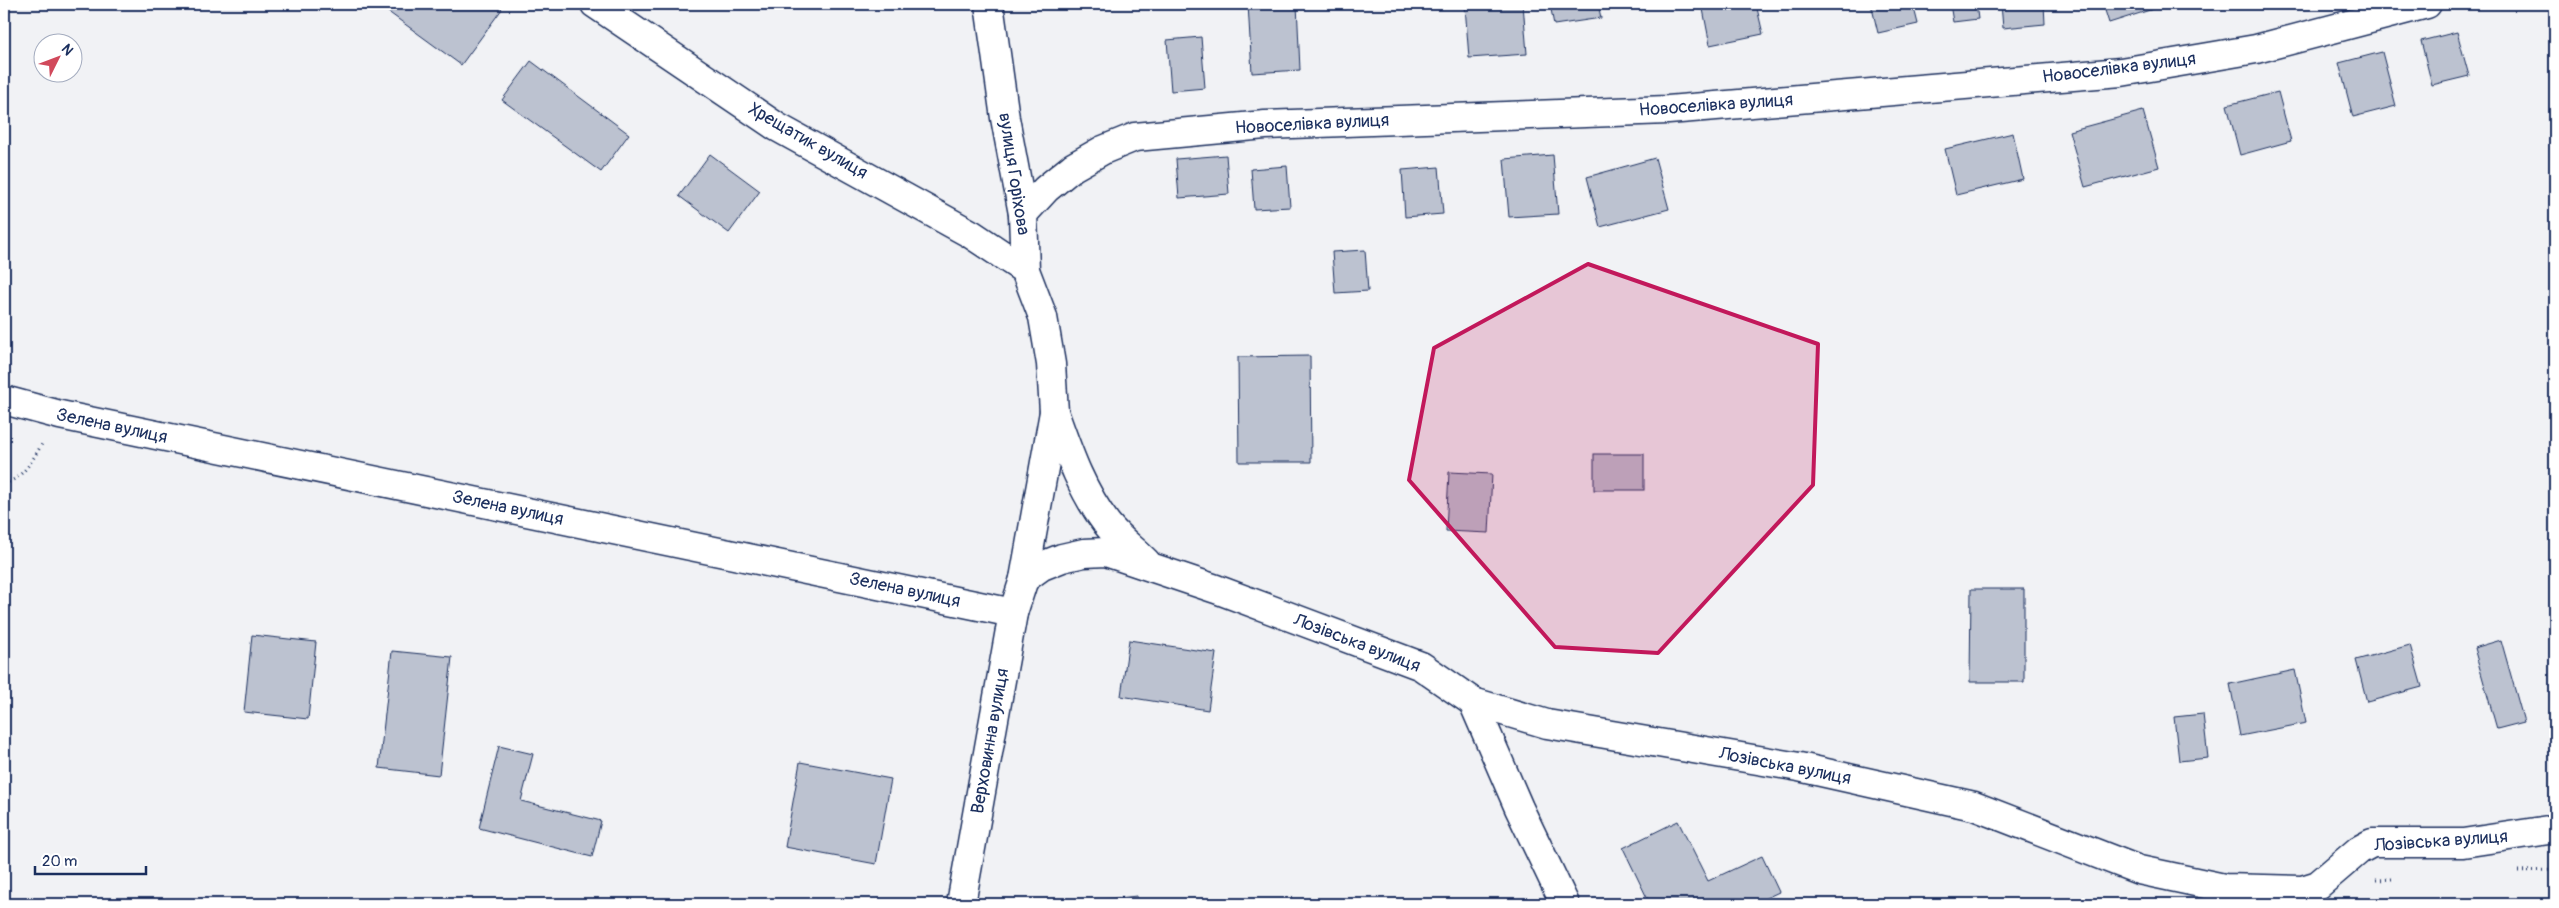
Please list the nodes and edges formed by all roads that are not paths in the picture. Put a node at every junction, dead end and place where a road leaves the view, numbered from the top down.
1 (595, 4) edge
2 (989, 4) edge
3 (2427, 4) edge
4 (1023, 214) junction
5 (1025, 270) junction
6 (4, 400) edge
7 (1054, 412) junction
8 (1153, 568) junction
9 (1024, 579) junction
10 (1013, 613) junction
11 (1473, 702) junction
12 (2555, 829) edge
13 (961, 904) edge
14 (1565, 904) edge

1 - 5 street, Хрещатик вулиця
2 - 4 street, вулиця Горіхова
3 - 4 street, Новоселівка вулиця
4 - 5 street, вулиця Горіхова
5 - 7 street, вулиця Горіхова
6 - 10 street, Зелена вулиця
7 - 8 street
7 - 9 street, вулиця Горіхова
8 - 9 street, Лозівська вулиця
8 - 11 street, Лозівська вулиця
9 - 10 street, Верховинна вулиця
10 - 13 street, Верховинна вулиця
11 - 12 street, Лозівська вулиця
11 - 14 street

